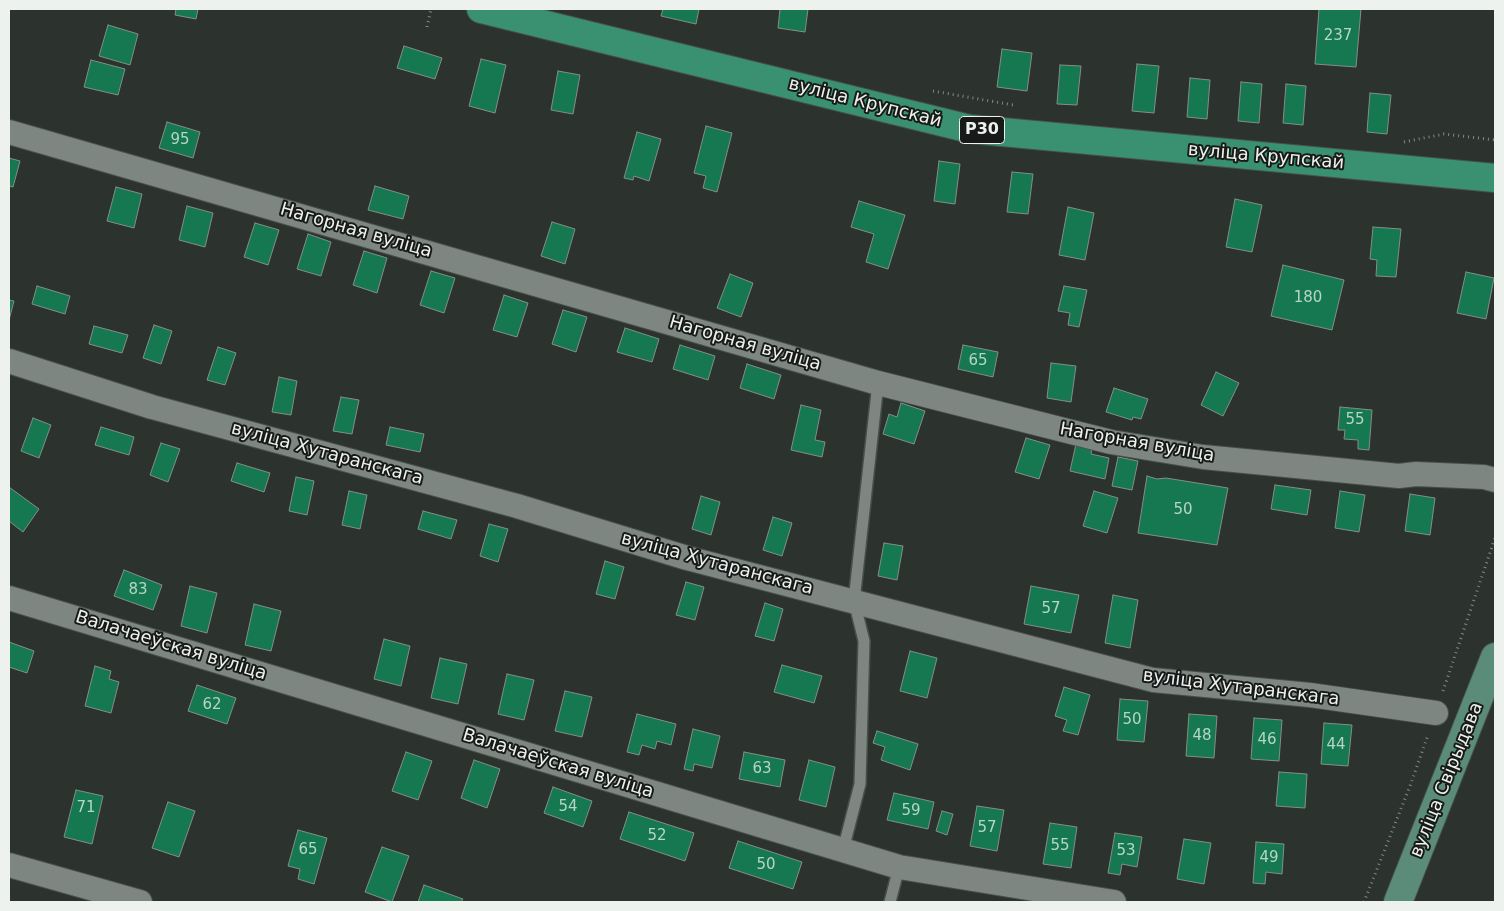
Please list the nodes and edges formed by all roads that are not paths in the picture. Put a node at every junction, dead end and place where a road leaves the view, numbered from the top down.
1 (481, 9) edge
2 (9, 132) edge
3 (1495, 178) edge
4 (9, 361) edge
5 (878, 383) junction
6 (1495, 480) edge
7 (9, 598) edge
8 (854, 601) junction
9 (1495, 657) edge
10 (1436, 713) road end
11 (843, 850) junction
12 (9, 864) edge
13 (899, 867) junction
14 (140, 902) edge
15 (890, 902) edge
16 (1114, 902) edge
17 (1398, 902) edge

1 - 3 main road, вуліца Крупскай / Р30
2 - 5 street, Нагорная вуліца
4 - 8 street, вуліца Хутаранскага
5 - 6 street, Нагорная вуліца
5 - 8 lane
7 - 11 street, Валачаеўская вуліца
8 - 10 street, вуліца Хутаранскага
8 - 11 lane
9 - 17 main road, вуліца Свірыдава
11 - 13 street, Валачаеўская вуліца
12 - 14 street
13 - 15 lane
13 - 16 street, Валачаеўская вуліца

